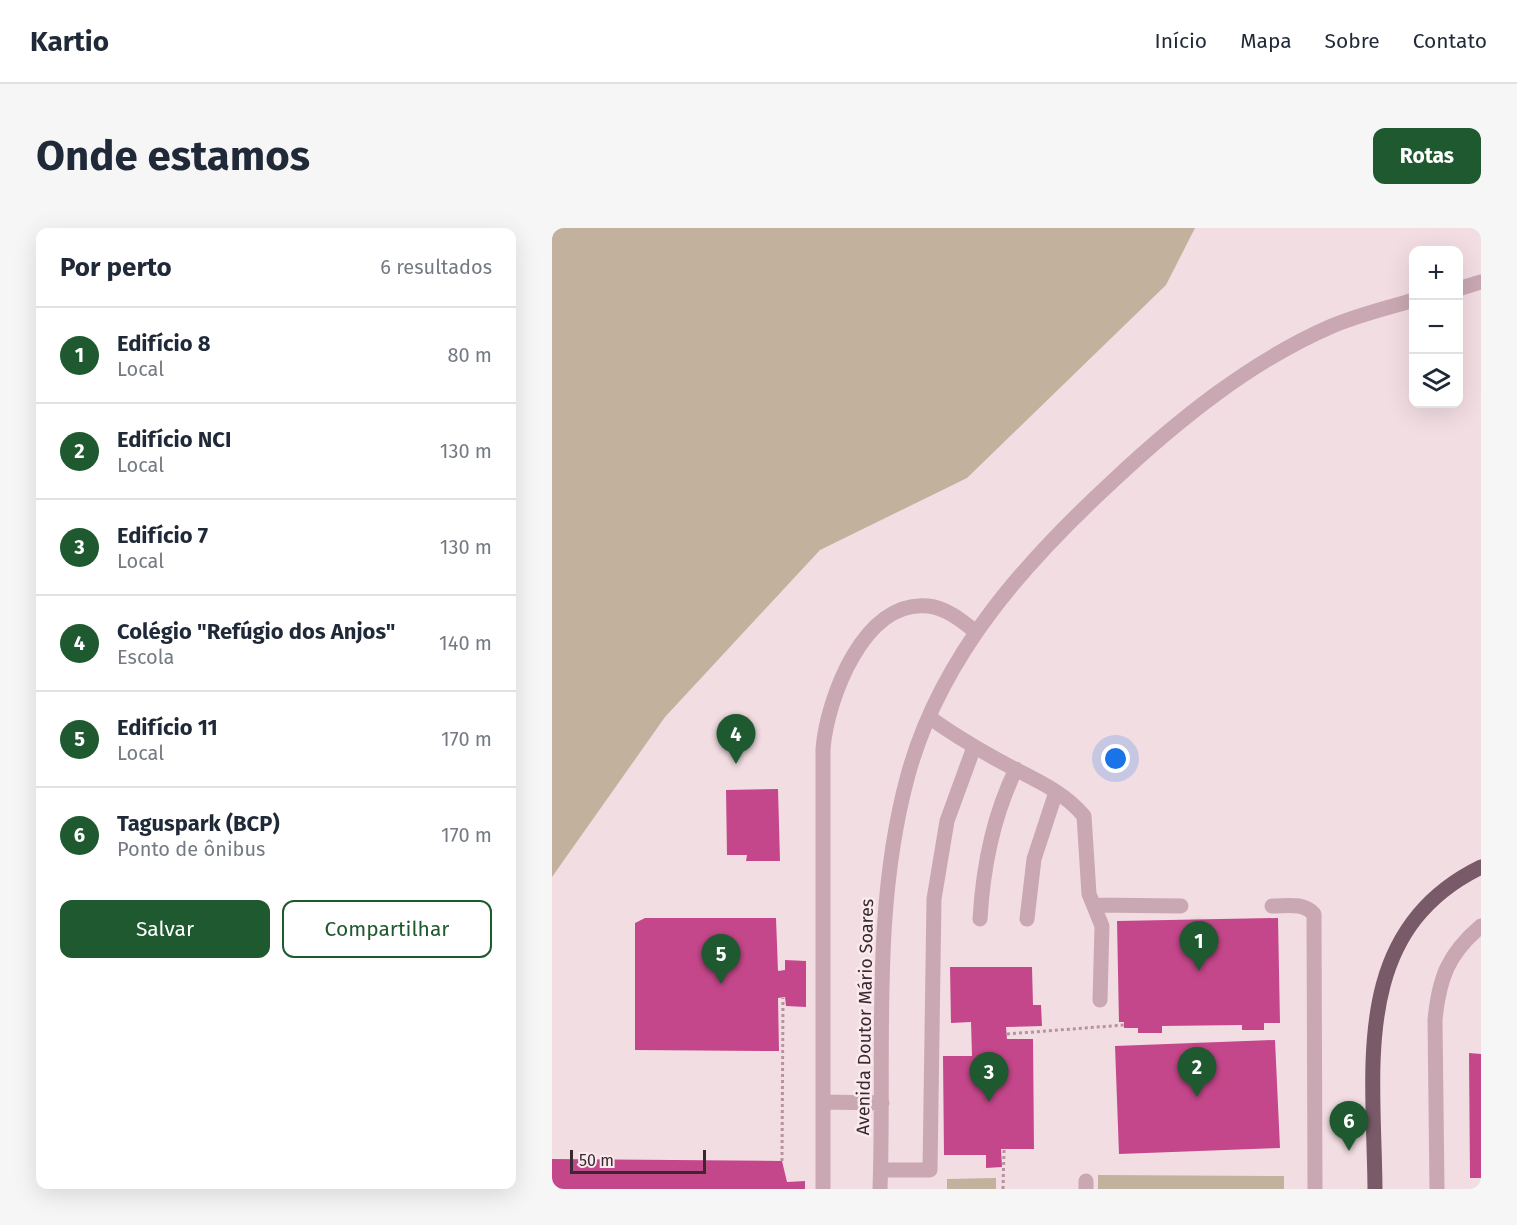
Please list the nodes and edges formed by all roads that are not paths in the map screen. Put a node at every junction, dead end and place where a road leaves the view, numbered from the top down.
1 (1481, 282) edge
2 (1463, 287) edge
3 (1409, 301) edge
4 (976, 632) junction
5 (929, 717) junction
6 (974, 747) junction
7 (1016, 770) junction
8 (1056, 792) junction
9 (1481, 867) edge
10 (1094, 904) junction
11 (1181, 906) dead end
12 (1272, 906) dead end
13 (980, 919) dead end
14 (1028, 919) dead end
15 (1481, 926) edge
16 (1100, 1000) dead end
17 (824, 1102) junction
18 (882, 1103) junction
19 (881, 1170) junction
20 (823, 1189) edge
21 (880, 1189) edge
22 (1315, 1189) edge
23 (1375, 1189) edge
24 (1437, 1189) edge

1 - 2 street
3 - 4 street, Avenida Doutor Mário Soares
4 - 5 street, Avenida Doutor Mário Soares
4 - 17 street
5 - 6 street
5 - 18 street, Avenida Doutor Mário Soares
6 - 7 street
6 - 19 street
7 - 8 street
7 - 13 street
8 - 10 street
8 - 14 street
9 - 23 main road
10 - 11 street
10 - 16 street
12 - 22 street
15 - 24 street
17 - 18 street
17 - 20 street
18 - 19 street, Avenida Doutor Mário Soares
19 - 21 street, Avenida Doutor Mário Soares

